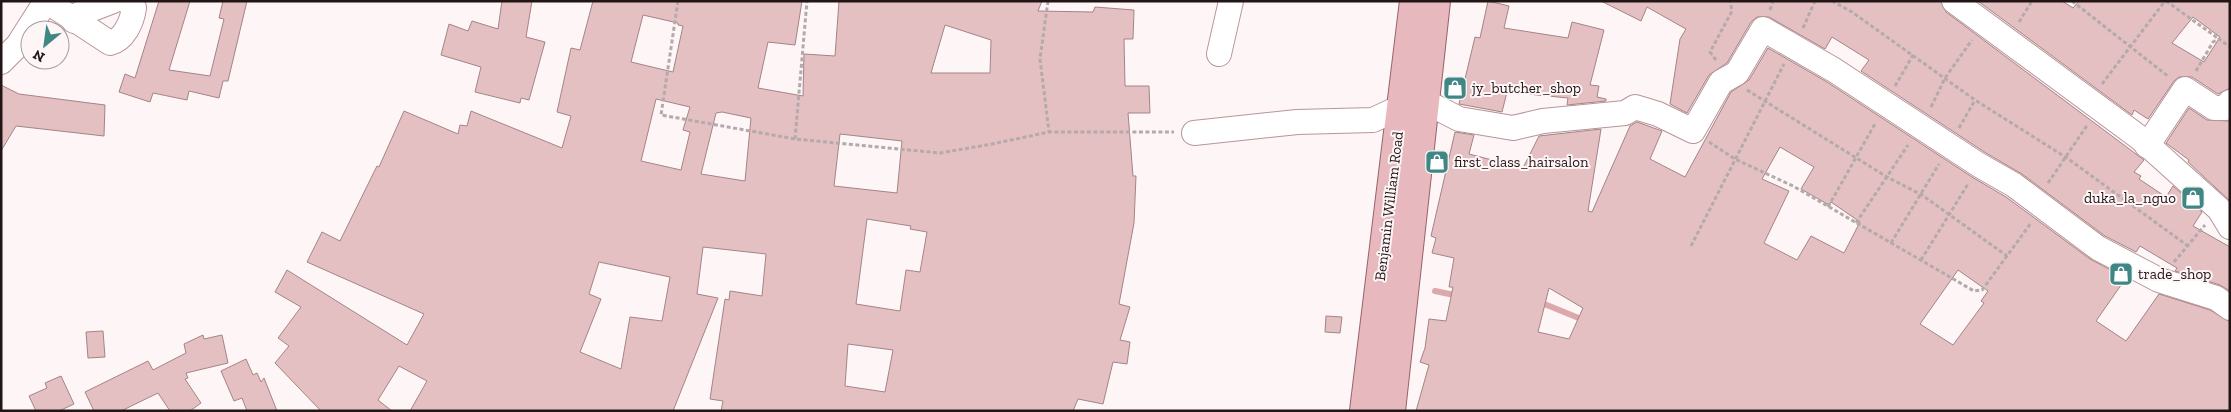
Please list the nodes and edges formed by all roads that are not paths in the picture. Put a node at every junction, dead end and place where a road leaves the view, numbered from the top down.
1 (46, 1) edge
2 (113, 1) edge
3 (126, 1) edge
4 (1232, 1) edge
5 (1414, 1) edge
6 (1436, 1) edge
7 (1954, 1) edge
8 (74, 21) junction
9 (1218, 54) dead end
10 (1, 62) edge
11 (2230, 102) edge
12 (1412, 104) junction
13 (1194, 133) road end
14 (2147, 146) junction
15 (2224, 218) edge
16 (2230, 308) edge
17 (1364, 411) edge
18 (1391, 411) edge

1 - 8 street
1 - 10 street
2 - 8 street
3 - 8 street
4 - 9 street
5 - 12 main road, Benjamin William Road
6 - 12 main road, Benjamin William Road
7 - 14 street
11 - 14 street
12 - 13 street
12 - 16 street
12 - 17 main road, Benjamin William Road
12 - 18 main road, Benjamin William Road
14 - 15 street

